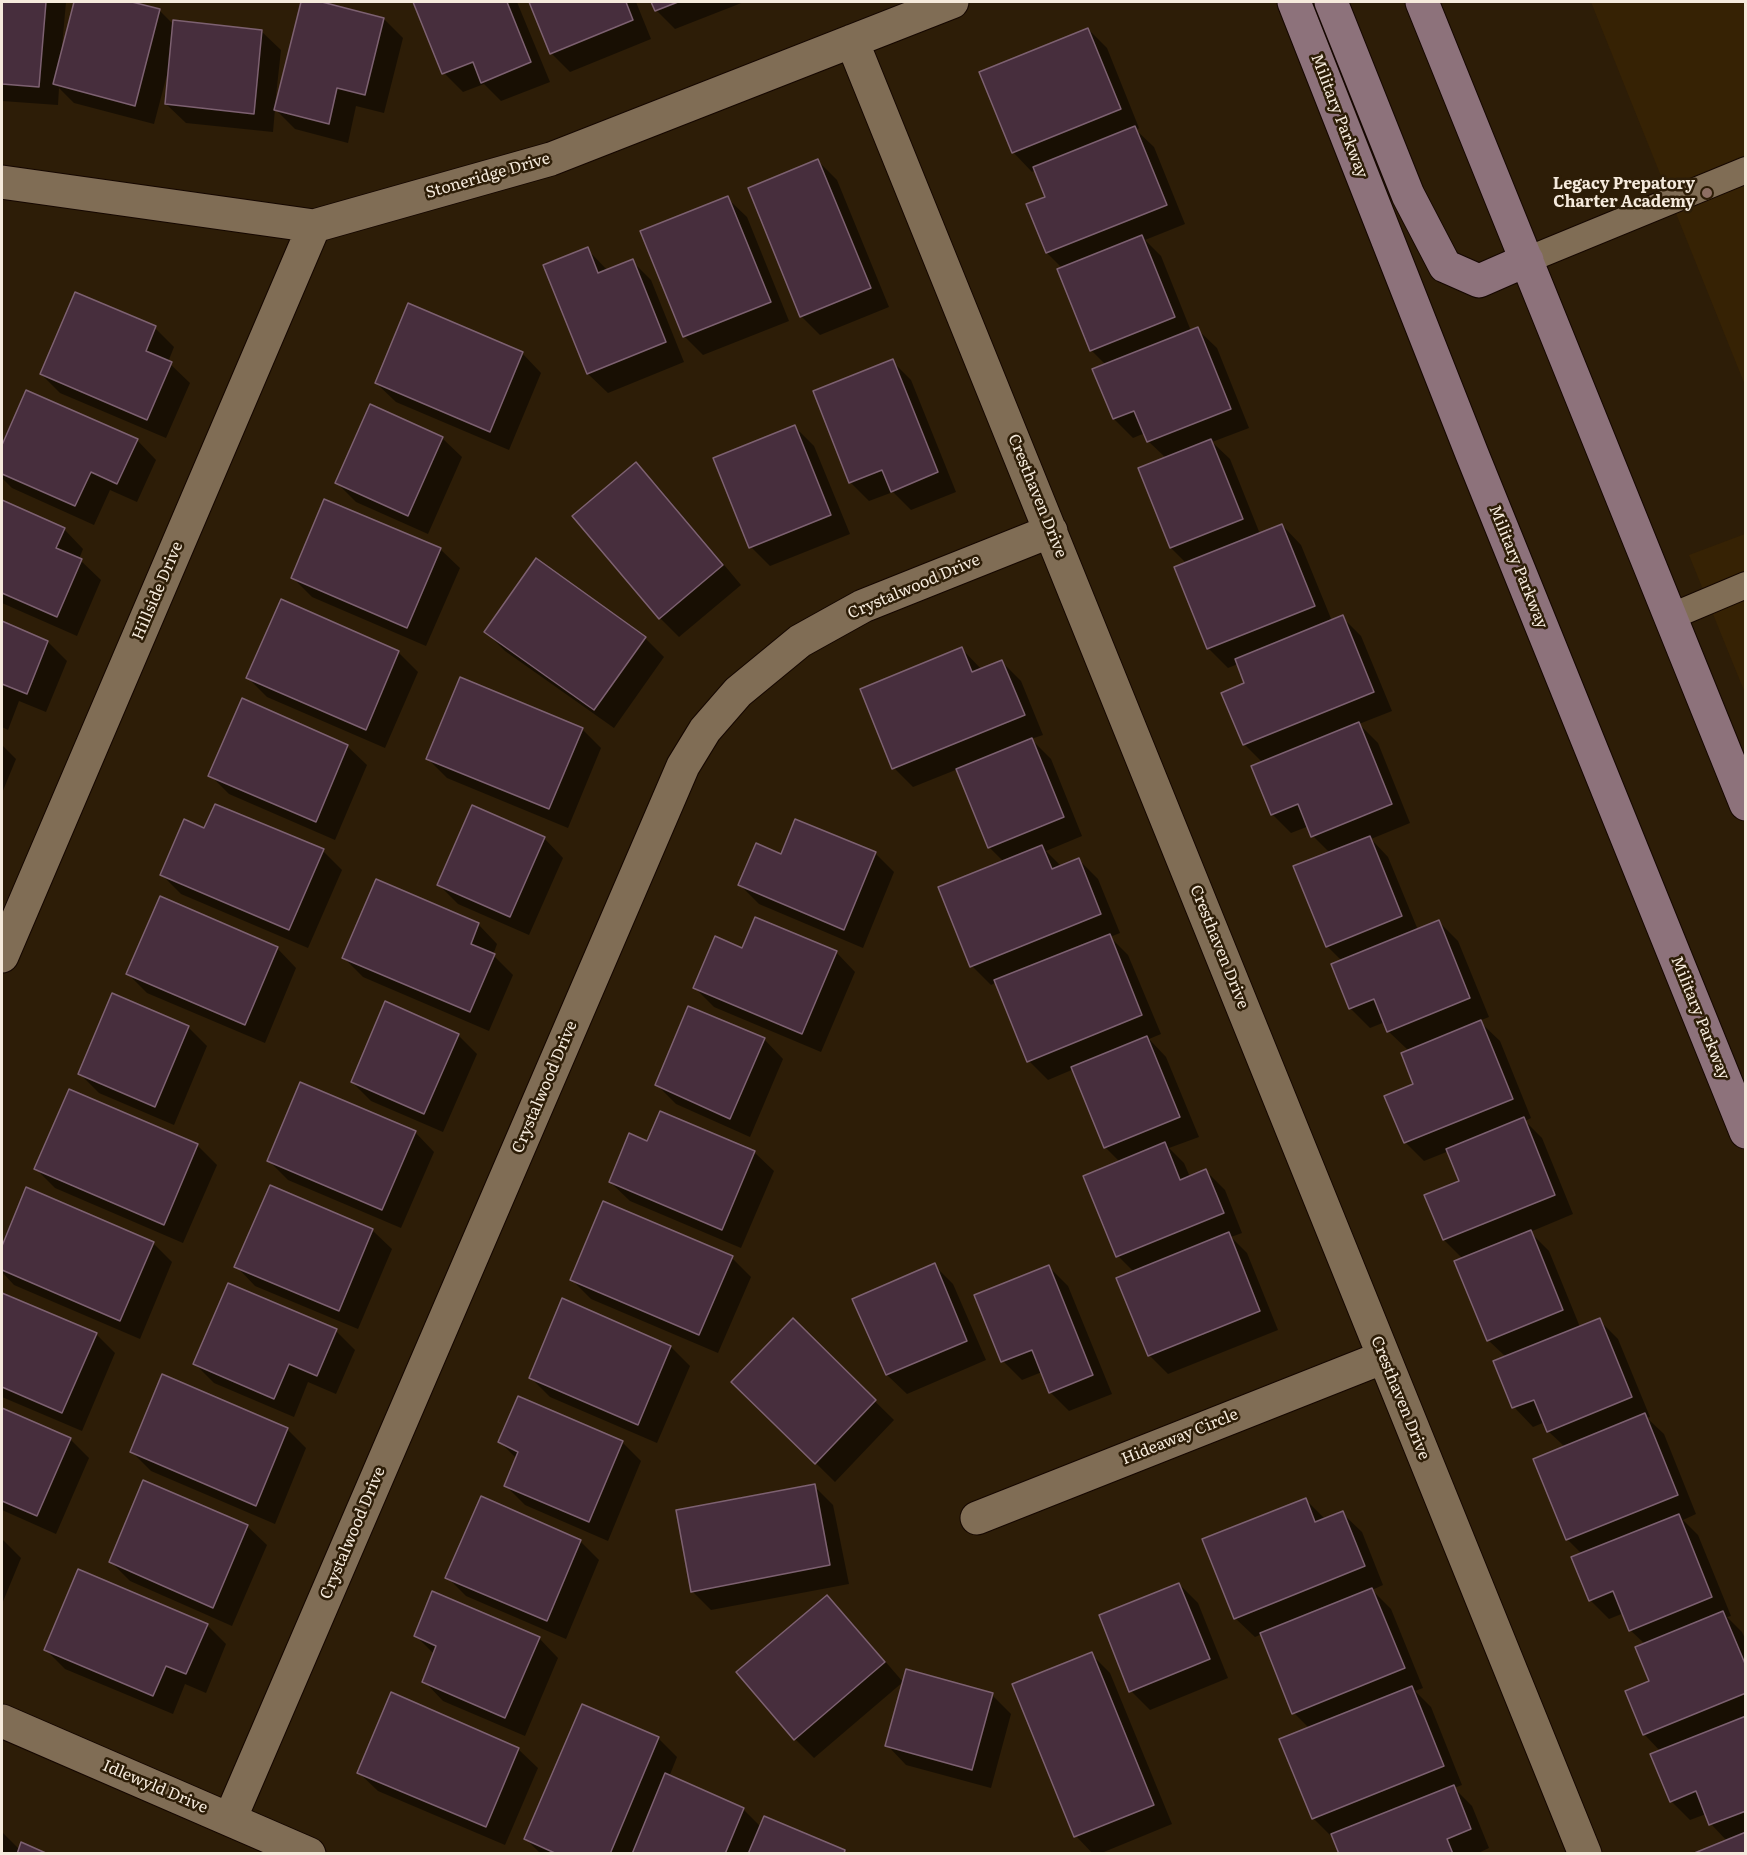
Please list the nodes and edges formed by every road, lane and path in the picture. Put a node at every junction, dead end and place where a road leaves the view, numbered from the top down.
1 (952, 2) edge
2 (1294, 2) edge
3 (1331, 2) edge
4 (1422, 2) edge
5 (852, 41) junction
6 (1746, 170) edge
7 (2, 182) edge
8 (314, 226) junction
9 (1527, 260) junction
10 (1051, 531) junction
11 (1746, 585) edge
12 (1670, 617) junction
13 (1746, 804) edge
14 (2, 956) edge
15 (1746, 1132) edge
16 (1384, 1357) junction
17 (977, 1518) dead end
18 (2, 1721) edge
19 (230, 1819) junction
20 (309, 1854) edge
21 (1586, 1854) edge

1 - 5 street, Stoneridge Drive
2 - 15 main road, Military Parkway
3 - 9 main road
4 - 9 main road
5 - 8 street, Stoneridge Drive
5 - 10 street, Cresthaven Drive
6 - 9 lane
7 - 8 street, Stoneridge Drive
8 - 14 street, Hillside Drive
9 - 12 main road
10 - 16 street, Cresthaven Drive
10 - 19 street, Crystalwood Drive
11 - 12 lane
12 - 13 main road
16 - 17 street, Hideaway Circle
16 - 21 street, Cresthaven Drive
18 - 19 street, Idlewyld Drive
19 - 20 street, Idlewyld Drive

